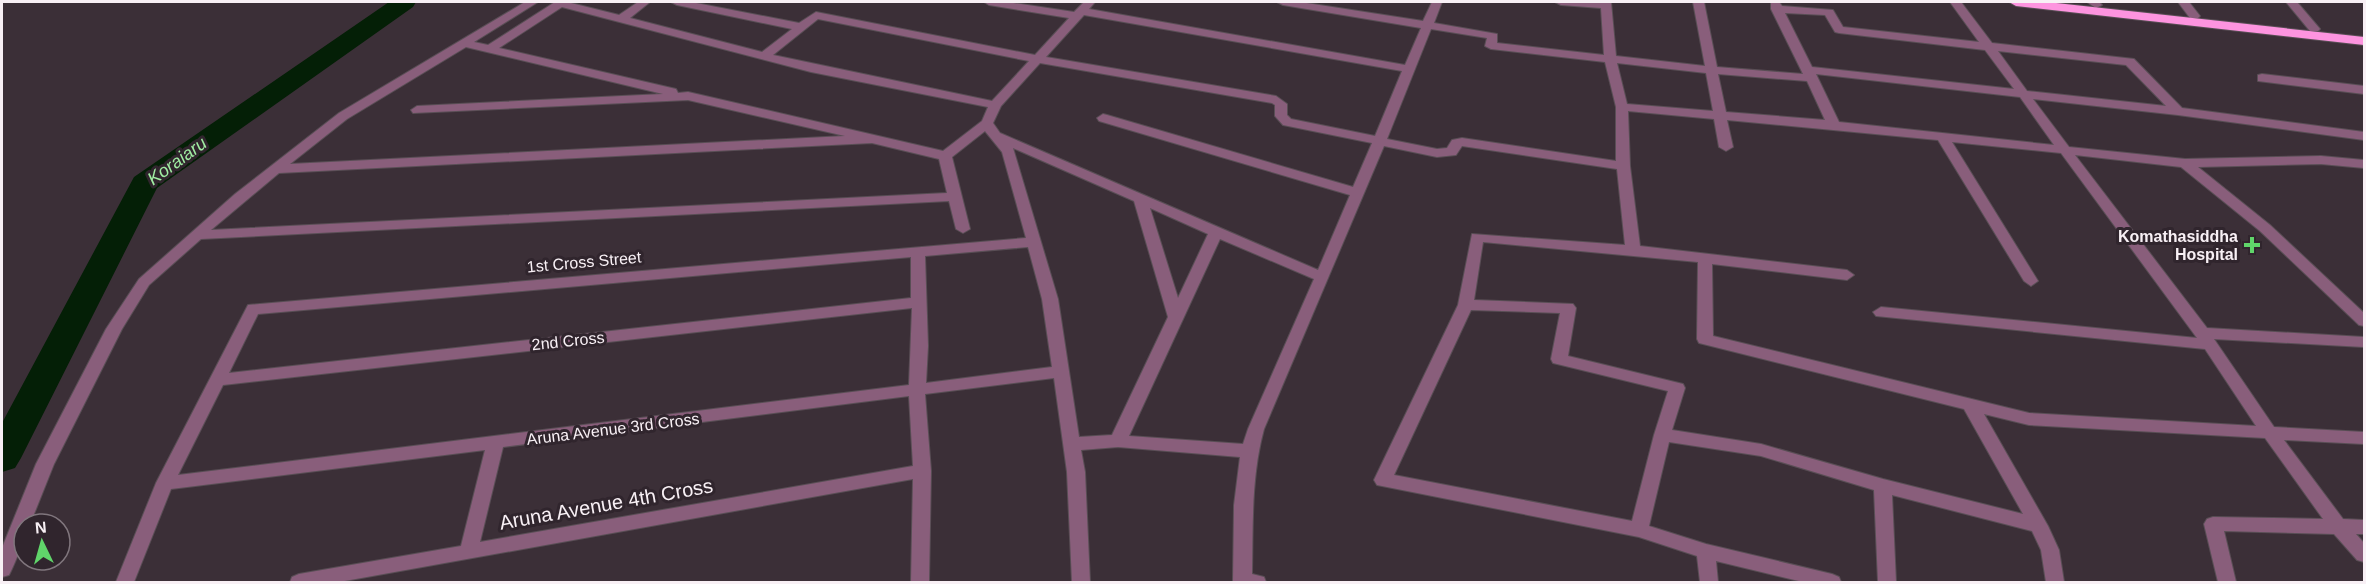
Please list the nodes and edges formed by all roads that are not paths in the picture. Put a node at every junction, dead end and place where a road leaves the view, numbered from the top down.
1 (532, 2) edge
2 (561, 2) edge
3 (645, 2) edge
4 (677, 2) edge
5 (989, 2) edge
6 (1090, 2) edge
7 (1283, 2) edge
8 (1437, 2) edge
9 (1561, 2) edge
10 (1699, 2) edge
11 (1956, 2) edge
12 (2016, 2) edge
13 (2066, 2) edge
14 (2184, 2) edge
15 (2292, 2) edge
16 (1606, 3) edge
17 (2095, 3) edge
18 (1776, 5) edge
19 (1079, 14) junction
20 (2194, 16) junction
21 (621, 19) junction
22 (1428, 26) junction
23 (801, 27) junction
24 (2314, 29) junction
25 (2364, 35) edge
26 (2364, 41) edge
27 (465, 43) junction
28 (1986, 45) junction
29 (491, 48) junction
30 (764, 56) junction
31 (1037, 59) junction
32 (1610, 59) junction
33 (1410, 69) junction
34 (1711, 70) junction
35 (1810, 74) junction
36 (2262, 78) dead end
37 (2364, 90) edge
38 (688, 96) junction
39 (2026, 96) junction
40 (995, 105) junction
41 (1622, 107) junction
42 (417, 110) dead end
43 (2178, 111) junction
44 (1720, 116) junction
45 (1103, 118) dead end
46 (1834, 125) junction
47 (991, 129) junction
48 (1942, 136) junction
49 (2364, 136) edge
50 (871, 139) junction
51 (1379, 141) junction
52 (1726, 147) dead end
53 (2064, 149) junction
54 (945, 156) junction
55 (2185, 163) junction
56 (2364, 164) edge
57 (1623, 166) junction
58 (275, 169) junction
59 (1358, 193) junction
60 (955, 197) junction
61 (1140, 198) junction
62 (963, 229) dead end
63 (1216, 232) junction
64 (197, 235) junction
65 (1033, 242) junction
66 (1633, 250) junction
67 (918, 251) junction
68 (1705, 259) junction
69 (1847, 275) dead end
70 (1321, 277) junction
71 (2031, 281) dead end
72 (919, 302) junction
73 (1466, 305) junction
74 (1881, 312) dead end
75 (1176, 317) junction
76 (2364, 321) edge
77 (2205, 339) junction
78 (2364, 342) edge
79 (1060, 372) junction
80 (217, 380) junction
81 (917, 390) junction
82 (1970, 404) junction
83 (2270, 432) junction
84 (1662, 435) junction
85 (2364, 438) edge
86 (1118, 441) junction
87 (495, 444) junction
88 (1071, 444) junction
89 (1248, 451) junction
90 (922, 471) junction
91 (165, 483) junction
92 (1883, 486) junction
93 (2039, 526) junction
94 (2338, 526) junction
95 (2364, 527) edge
96 (1639, 530) junction
97 (469, 551) junction
98 (1706, 551) junction
99 (2364, 555) edge
100 (2, 570) edge
101 (125, 582) edge
102 (299, 582) edge
103 (920, 582) edge
104 (1081, 582) edge
105 (1247, 582) edge
106 (1708, 582) edge
107 (1832, 582) edge
108 (1887, 582) edge
109 (2055, 582) edge
110 (2227, 582) edge

1 - 27 street
2 - 21 street
2 - 29 street
3 - 21 street
4 - 23 street
5 - 19 street
6 - 19 street
7 - 22 street
8 - 22 street
9 - 16 street
10 - 34 street
11 - 28 street
12 - 26 highway
13 - 17 highway
14 - 20 street
15 - 24 street
16 - 32 street
17 - 20 highway
18 - 28 street
18 - 35 street
19 - 31 street
19 - 33 street
20 - 24 highway
21 - 30 street
22 - 32 street
22 - 33 street
23 - 30 street
23 - 31 street
24 - 25 highway
27 - 29 street
27 - 58 street
28 - 39 street
28 - 43 street
29 - 38 street
30 - 40 street
31 - 40 street
31 - 51 street
32 - 34 street
32 - 41 street
33 - 51 street
34 - 35 street
34 - 44 street
35 - 39 street
35 - 46 street
36 - 37 street
38 - 42 street
38 - 50 street
39 - 43 street
39 - 53 street
40 - 47 street
41 - 44 street
41 - 57 street
43 - 49 street
44 - 46 street
44 - 52 street
45 - 59 street
46 - 48 street
47 - 54 street
47 - 61 street
47 - 65 street
48 - 53 street
48 - 71 street
50 - 54 street
50 - 58 street
51 - 57 street
51 - 59 street
53 - 55 street
53 - 77 street
54 - 60 street
55 - 56 street
55 - 76 street
57 - 66 street
58 - 64 street
59 - 70 street
60 - 62 street
60 - 64 street
61 - 63 street
61 - 75 street
63 - 70 street
63 - 75 street
64 - 100 street
65 - 67 street, 1st Cross Street
65 - 79 street
66 - 68 street
66 - 73 street
67 - 72 street
67 - 80 street, 1st Cross Street
68 - 69 street
68 - 82 street
70 - 89 street
72 - 80 street, 2nd Cross
72 - 81 street
73 - 84 street
73 - 96 street
74 - 77 street
75 - 86 street
77 - 78 street
77 - 83 street
79 - 81 street, Aruna Avenue 3rd Cross
79 - 88 street
80 - 91 street
81 - 87 street, Aruna Avenue 3rd Cross
81 - 90 street
82 - 83 street
82 - 93 street
83 - 85 street
83 - 94 street
84 - 92 street
84 - 96 street
86 - 88 street
86 - 89 street
87 - 91 street, Aruna Avenue 3rd Cross
87 - 97 street
88 - 104 street
89 - 105 street
90 - 97 street, Aruna Avenue 4th Cross
90 - 103 street
91 - 101 street
92 - 93 street
92 - 108 street
93 - 109 street
94 - 95 street
94 - 99 street
94 - 110 street
96 - 98 street
97 - 102 street, Aruna Avenue 4th Cross
98 - 106 street
98 - 107 street

